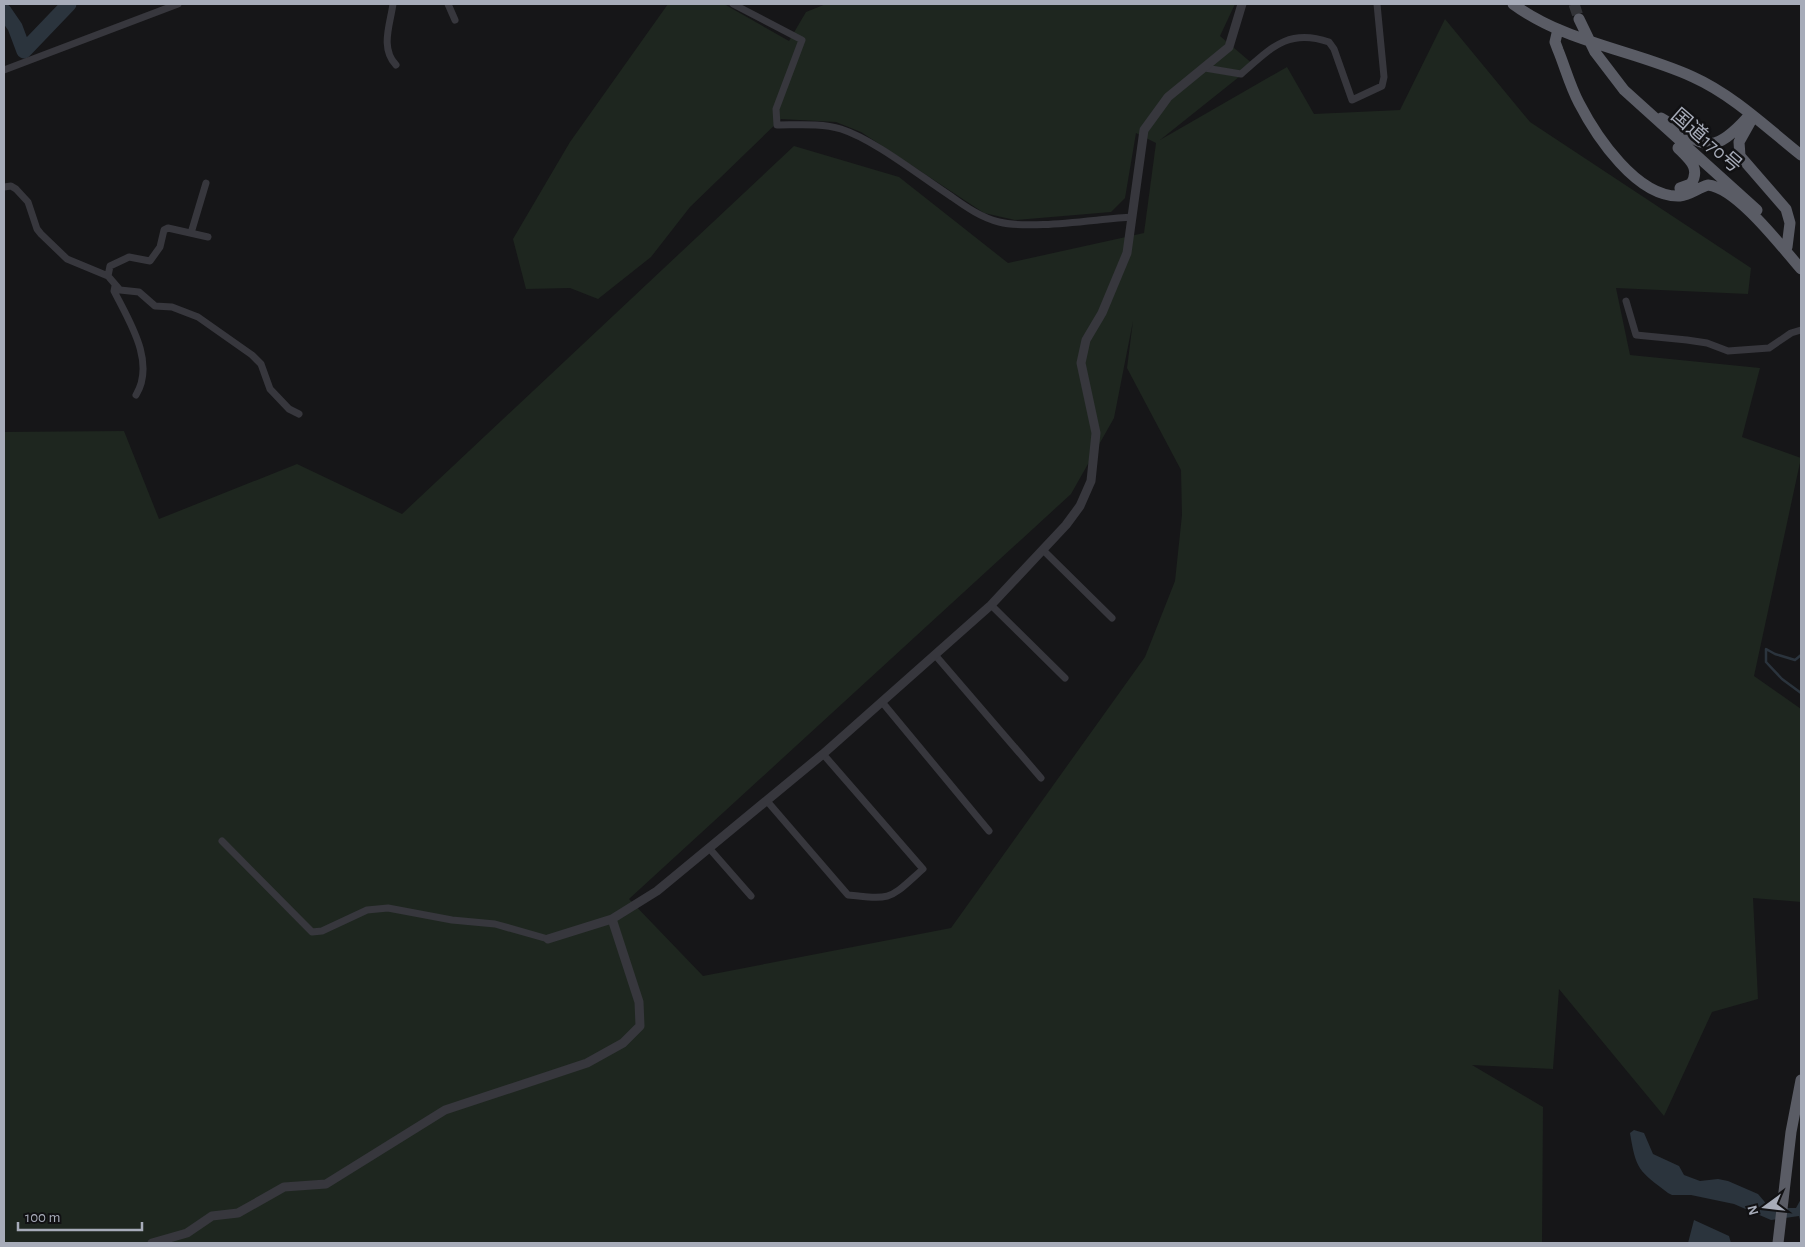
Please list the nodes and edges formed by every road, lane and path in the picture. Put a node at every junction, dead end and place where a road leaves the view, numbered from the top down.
1 (178, 4) edge
2 (393, 4) edge
3 (448, 4) edge
4 (734, 4) edge
5 (1242, 4) edge
6 (1377, 4) edge
7 (1513, 4) edge
8 (1579, 19) tunnel mouth
9 (454, 20) dead end
10 (1558, 29) junction
11 (396, 65) dead end
12 (1205, 68) junction
13 (4, 70) edge
14 (1636, 102) junction
15 (1753, 117) junction
16 (1653, 118) junction
17 (1801, 155) edge
18 (206, 183) dead end
19 (4, 187) edge
20 (1132, 217) junction
21 (191, 233) junction
22 (208, 237) dead end
23 (1788, 247) junction
24 (1801, 268) edge
25 (108, 276) junction
26 (115, 286) junction
27 (1626, 301) dead end
28 (1801, 330) edge
29 (136, 395) dead end
30 (299, 414) dead end
31 (1043, 550) junction
32 (991, 605) junction
33 (1112, 618) dead end
34 (936, 656) junction
35 (1065, 678) dead end
36 (882, 702) junction
37 (823, 754) junction
38 (1041, 778) dead end
39 (767, 801) junction
40 (989, 832) dead end
41 (222, 841) dead end
42 (709, 848) junction
43 (751, 896) dead end
44 (612, 919) junction
45 (548, 939) joint
46 (1801, 1080) edge
47 (152, 1243) edge
48 (1778, 1243) edge

1 - 13 street
2 - 11 street
3 - 9 street
4 - 20 street
5 - 12 street
6 - 12 street
7 - 10 highway, 国道170号
8 - 14 highway, 国道170号
10 - 15 highway, 国道170号
10 - 16 highway
10 - 24 highway
12 - 20 street
14 - 15 highway
14 - 16 highway, 国道170号
15 - 17 highway, 国道170号
15 - 23 highway
16 - 23 highway, 国道170号
18 - 21 street
19 - 25 street
20 - 31 street
21 - 22 street
21 - 25 street
23 - 24 highway, 国道170号
25 - 26 street
26 - 29 street
26 - 30 street
27 - 28 street
31 - 32 street
31 - 33 street
32 - 34 street
32 - 35 street
34 - 36 street
34 - 38 street
36 - 37 street
36 - 40 street
37 - 39 street
37 - 39 street
39 - 42 street
41 - 45 street
42 - 43 street
42 - 44 street
44 - 45 street
44 - 47 street
46 - 48 highway

